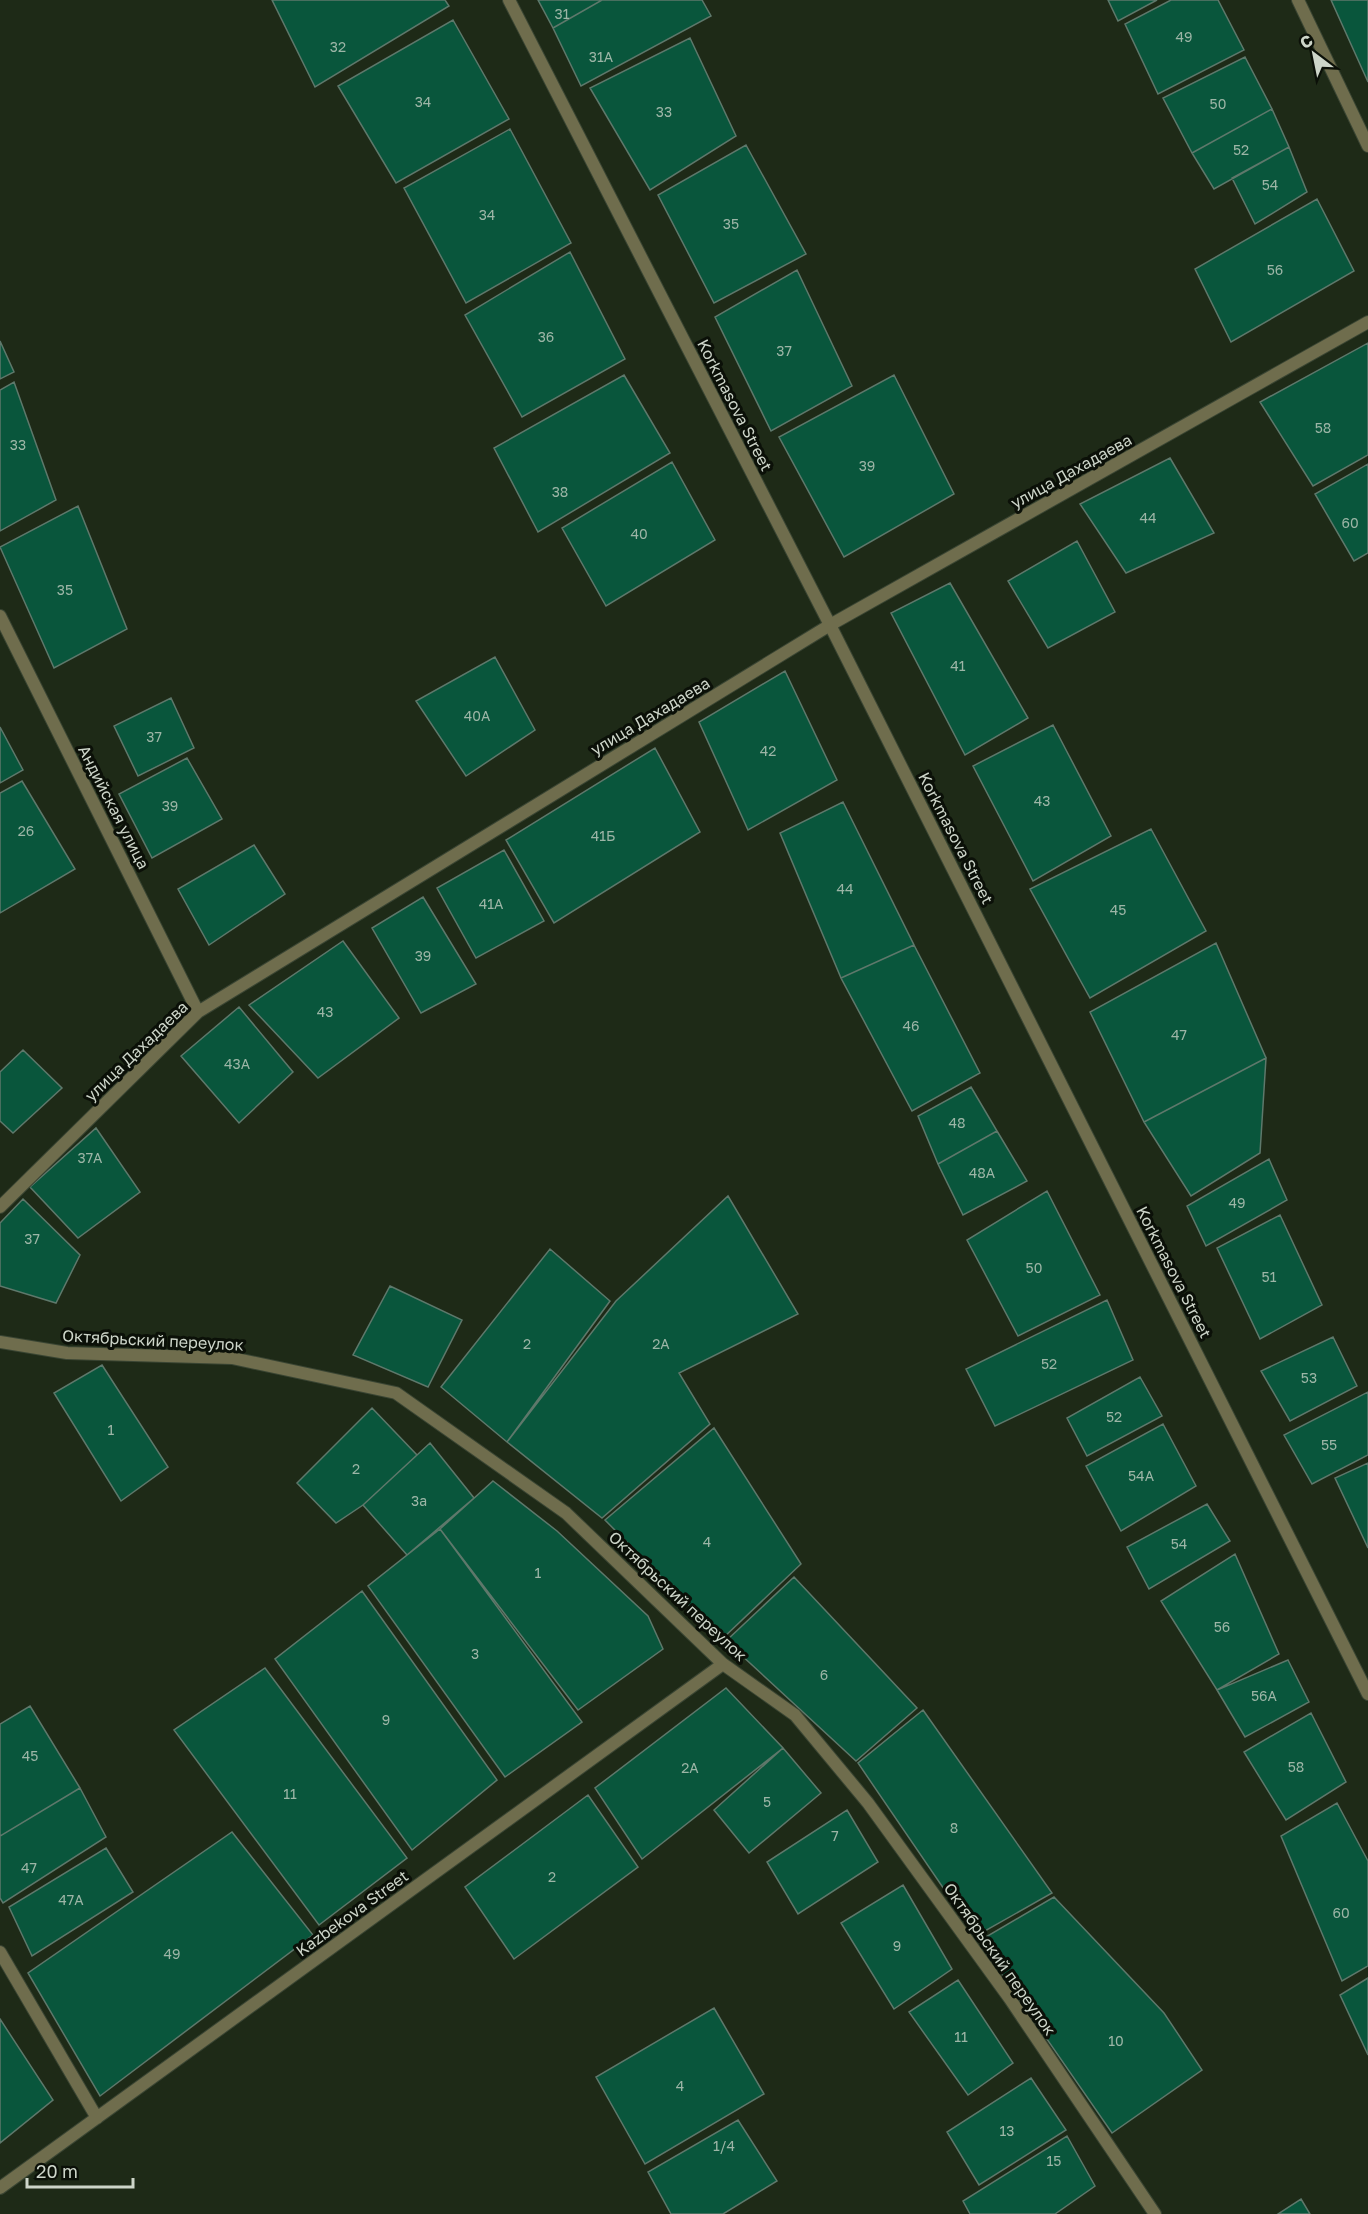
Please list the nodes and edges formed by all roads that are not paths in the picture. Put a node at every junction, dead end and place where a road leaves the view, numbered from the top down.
1 (509, 0) edge
2 (1298, 0) edge
3 (1368, 146) edge
4 (1368, 322) edge
5 (0, 616) edge
6 (830, 625) junction
7 (198, 1012) junction
8 (0, 1207) edge
9 (0, 1342) edge
10 (723, 1664) junction
11 (1368, 1694) edge
12 (0, 1952) edge
13 (97, 2118) junction
14 (0, 2188) edge
15 (1155, 2214) edge

1 - 6 street, Korkmasova Street
2 - 3 street
4 - 6 street, улица Дахадаева
5 - 7 street, Андийская улица
6 - 7 street, улица Дахадаева
6 - 11 street, Korkmasova Street
7 - 8 street, улица Дахадаева
9 - 10 street, Октябрьский переулок
10 - 13 street, Kazbekova Street
10 - 15 street, Октябрьский переулок
12 - 13 street
13 - 14 street, Kazbekova Street

